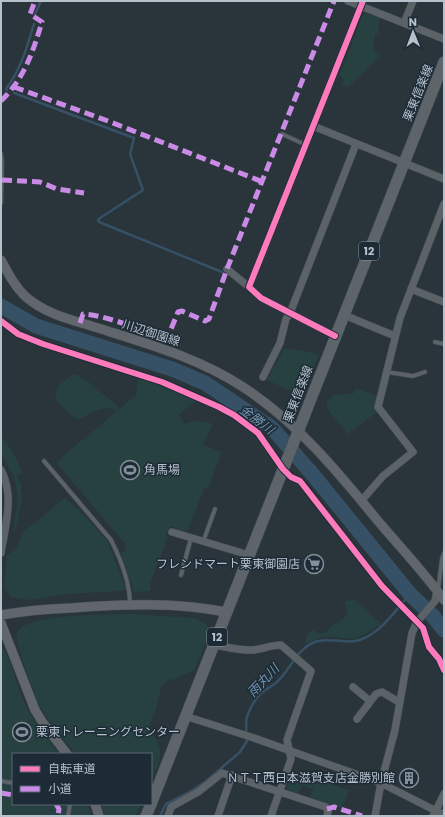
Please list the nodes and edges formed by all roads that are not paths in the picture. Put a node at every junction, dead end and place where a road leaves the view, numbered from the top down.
1 (348, 1) edge
2 (413, 1) edge
3 (362, 4) edge
4 (404, 23) junction
5 (444, 39) edge
6 (444, 62) edge
7 (313, 126) junction
8 (282, 134) dead end
9 (356, 144) junction
10 (306, 145) junction
11 (1, 154) edge
12 (404, 163) junction
13 (444, 179) edge
14 (1, 203) edge
15 (444, 204) edge
16 (1, 260) edge
17 (227, 268) dead end
18 (249, 287) junction
19 (411, 289) junction
20 (444, 302) edge
21 (290, 313) junction
22 (344, 315) junction
23 (335, 336) junction
24 (395, 336) junction
25 (435, 342) dead end
26 (444, 344) edge
27 (387, 372) junction
28 (425, 372) dead end
29 (263, 377) dead end
30 (234, 415) dead end
31 (297, 435) junction
32 (44, 461) dead end
33 (284, 466) junction
34 (1, 470) edge
35 (362, 500) junction
36 (215, 509) dead end
37 (172, 532) dead end
38 (191, 538) junction
39 (203, 542) junction
40 (1, 553) edge
41 (444, 553) edge
42 (249, 555) junction
43 (181, 575) dead end
44 (437, 591) junction
45 (439, 601) edge
46 (130, 604) junction
47 (226, 612) junction
48 (1, 615) edge
49 (1, 623) edge
50 (214, 645) junction
51 (352, 687) dead end
52 (370, 701) junction
53 (400, 702) junction
54 (185, 716) junction
55 (357, 719) dead end
56 (290, 750) junction
57 (66, 753) edge
58 (232, 775) junction
59 (1, 781) edge
60 (381, 782) junction
61 (12, 783) edge
62 (280, 791) junction
63 (444, 794) edge
64 (152, 801) edge
65 (70, 805) edge
66 (95, 805) edge
67 (151, 805) edge
68 (434, 813) edge
69 (444, 815) edge
70 (68, 816) edge
71 (99, 816) edge
72 (146, 816) edge
73 (168, 816) edge
74 (218, 816) edge
75 (271, 816) edge
76 (327, 816) edge
77 (375, 816) edge

1 - 3 street
2 - 4 street
3 - 4 street
3 - 7 street
4 - 5 street
6 - 12 main road, 栗東信楽線 / 12
7 - 9 street
7 - 10 street
8 - 10 lane
9 - 12 street
9 - 21 street
10 - 18 street
11 - 14 lane
12 - 13 street
12 - 22 main road, 栗東信楽線 / 12
15 - 19 street
16 - 31 street, 川辺御園線
17 - 18 street
18 - 21 street
19 - 20 street
19 - 24 street
21 - 23 street
21 - 29 street
22 - 23 main road, 栗東信楽線 / 12
22 - 24 street
23 - 31 main road, 栗東信楽線 / 12
24 - 27 street
25 - 26 lane
27 - 28 lane
27 - 35 street
30 - 33 lane
31 - 33 main road, 栗東信楽線 / 12
31 - 35 street, 川辺御園線
32 - 46 lane
33 - 42 main road, 栗東信楽線 / 12
34 - 40 street
35 - 44 street, 川辺御園線
36 - 39 lane
37 - 38 street
38 - 39 street
38 - 43 lane
39 - 42 street
41 - 44 lane
42 - 47 main road, 栗東信楽線 / 12
44 - 45 street, 川辺御園線
45 - 53 street
46 - 47 street
46 - 48 street
47 - 50 main road, 栗東信楽線 / 12
49 - 57 street
50 - 54 main road, 栗東信楽線 / 12
50 - 56 street
51 - 52 street
52 - 53 street
52 - 55 street
53 - 60 street
54 - 56 street
54 - 64 main road, 栗東信楽線 / 12
56 - 60 street
56 - 62 street
58 - 62 street
58 - 73 street
58 - 74 street
59 - 61 lane
60 - 68 street
60 - 77 street
62 - 75 street
62 - 76 street
63 - 68 street
65 - 70 lane
66 - 71 street
67 - 72 main road, 栗東信楽線 / 12
68 - 69 street

